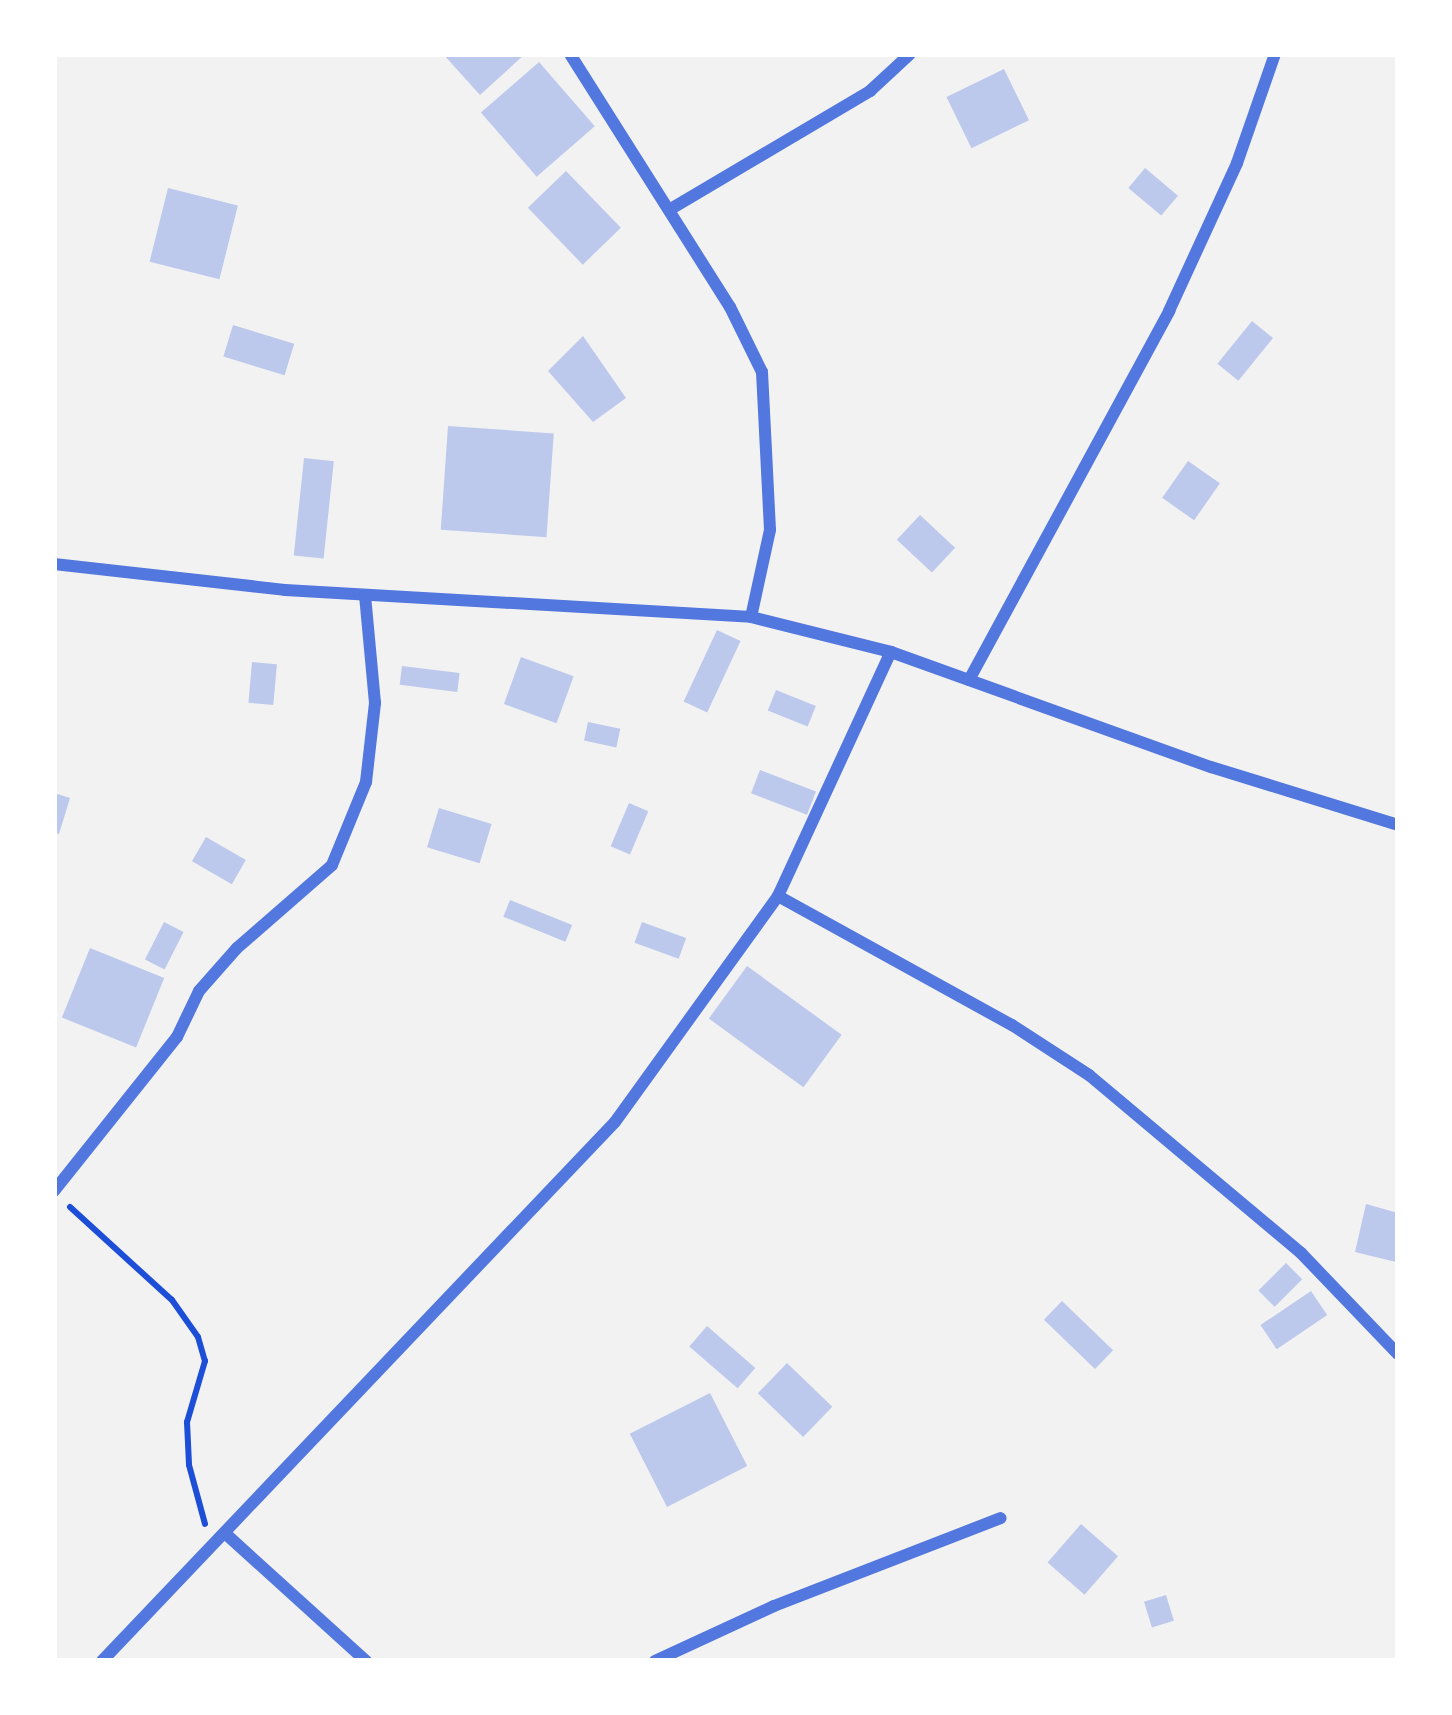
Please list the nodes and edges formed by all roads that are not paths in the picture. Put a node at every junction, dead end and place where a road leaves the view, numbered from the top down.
1 (570, 54) edge
2 (910, 54) edge
3 (1274, 54) edge
4 (669, 210) junction
5 (54, 564) edge
6 (365, 596) junction
7 (751, 617) junction
8 (891, 652) junction
9 (969, 680) junction
10 (1398, 825) edge
11 (778, 896) junction
12 (54, 1192) edge
13 (1398, 1354) edge
14 (1001, 1519) dead end
15 (227, 1535) junction
16 (101, 1661) edge
17 (366, 1661) edge
18 (655, 1661) edge

1 - 4 street
2 - 4 street
3 - 9 street
4 - 7 street
5 - 6 street
6 - 7 street
6 - 12 street
7 - 8 street
8 - 9 street
8 - 11 street
9 - 10 street
11 - 13 street
11 - 15 street
14 - 18 street
15 - 16 street
15 - 17 street

